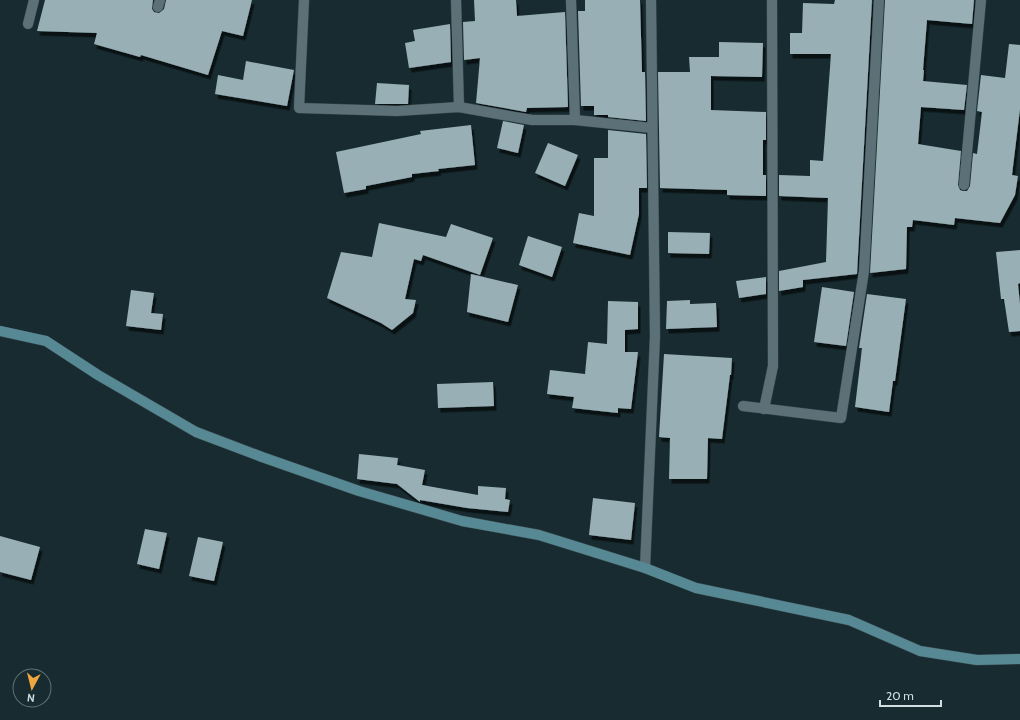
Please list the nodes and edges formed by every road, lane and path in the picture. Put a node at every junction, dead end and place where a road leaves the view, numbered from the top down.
1 (34, 0) edge
2 (304, 0) edge
3 (456, 0) edge
4 (571, 0) edge
5 (651, 0) edge
6 (772, 0) edge
7 (879, 0) edge
8 (981, 0) edge
9 (28, 24) dead end
10 (459, 107) junction
11 (575, 120) junction
12 (652, 128) junction
13 (964, 185) dead end
14 (0, 331) edge
15 (743, 406) dead end
16 (764, 409) junction
17 (645, 568) junction
18 (1020, 659) edge

1 - 9 street
2 - 10 street
3 - 10 street
4 - 11 street
5 - 12 street
6 - 16 street
7 - 16 street
8 - 13 street
10 - 11 street
11 - 12 street
12 - 17 street
14 - 17 street
15 - 16 street
17 - 18 street

